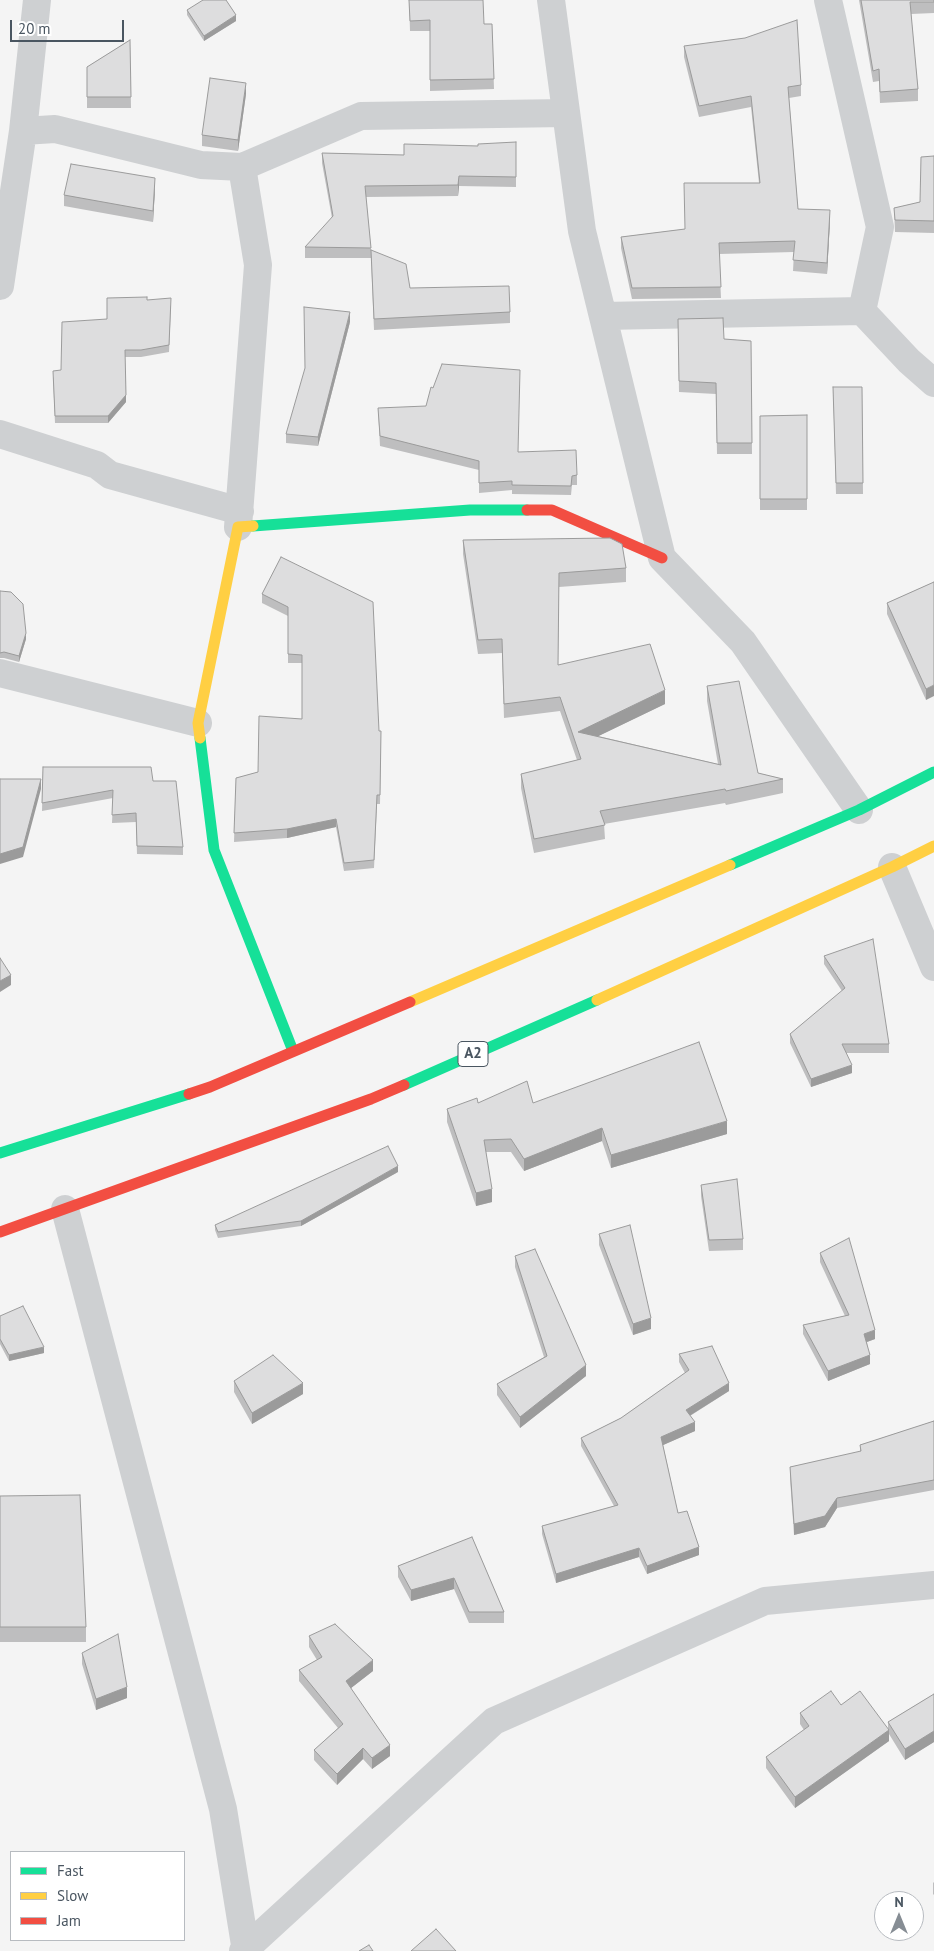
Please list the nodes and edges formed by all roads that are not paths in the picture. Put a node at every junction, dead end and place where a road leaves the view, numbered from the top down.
1 (37, 0) edge
2 (552, 0) edge
3 (828, 0) edge
4 (566, 113) junction
5 (23, 131) junction
6 (242, 167) junction
7 (0, 286) edge
8 (862, 311) junction
9 (603, 316) junction
10 (934, 383) edge
11 (0, 434) edge
12 (239, 519) junction
13 (662, 558) junction
14 (0, 673) edge
15 (198, 723) junction
16 (934, 772) edge
17 (859, 810) junction
18 (934, 846) edge
19 (892, 867) junction
20 (934, 967) edge
21 (294, 1051) junction
22 (0, 1153) edge
23 (65, 1209) junction
24 (0, 1232) edge
25 (934, 1585) edge
26 (245, 1950) edge

1 - 5 street
2 - 4 street
3 - 8 street
4 - 6 street
4 - 9 street
5 - 6 street
5 - 7 street
6 - 12 street
8 - 9 street
8 - 10 street
9 - 13 street
11 - 12 street
12 - 13 main road
12 - 15 main road
13 - 17 street
14 - 15 street
15 - 21 main road
16 - 17 main road
17 - 21 main road
18 - 19 main road, A2
19 - 20 street
19 - 23 main road, A2
21 - 22 main road
23 - 24 main road, A2
23 - 26 street
25 - 26 street

